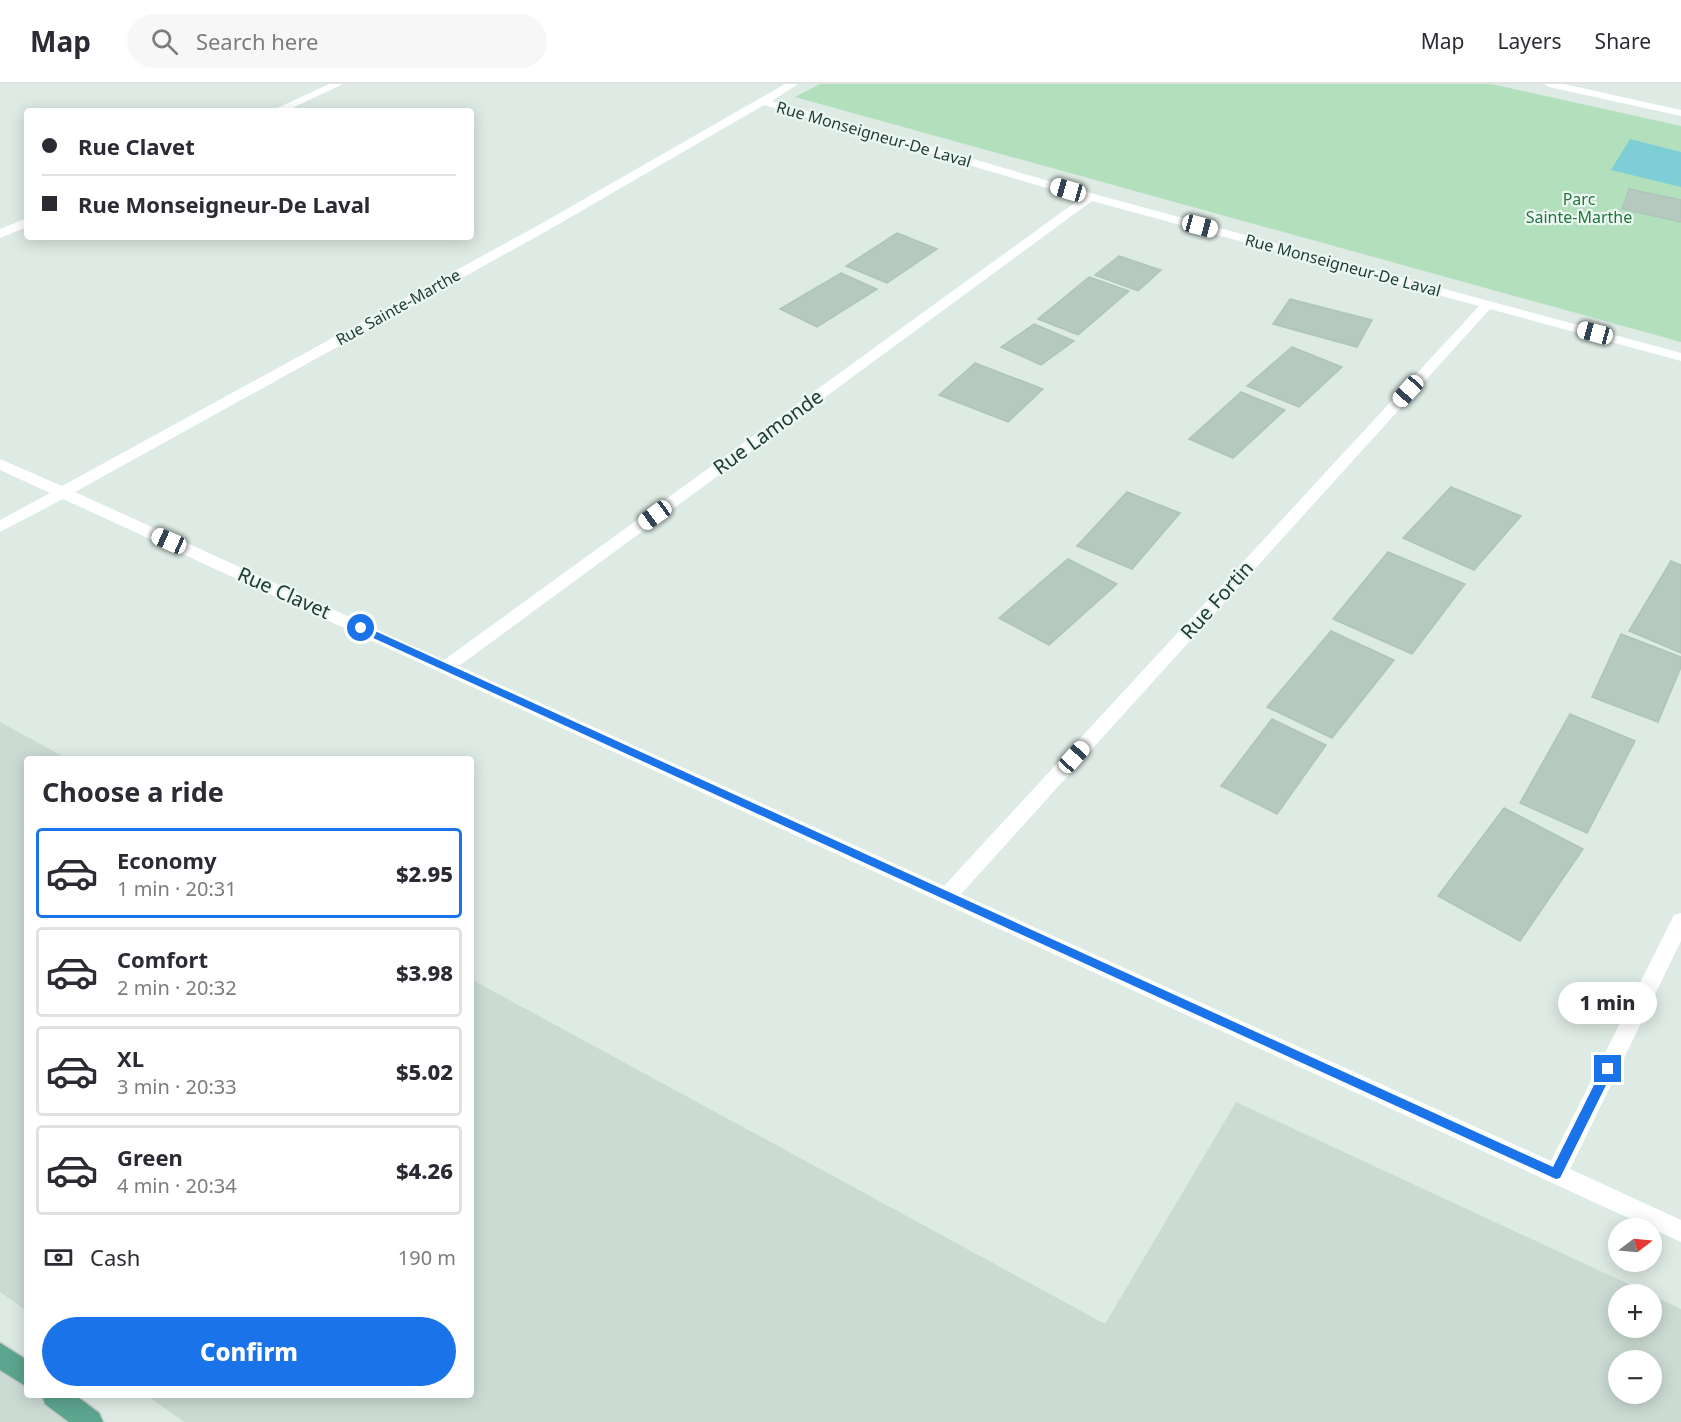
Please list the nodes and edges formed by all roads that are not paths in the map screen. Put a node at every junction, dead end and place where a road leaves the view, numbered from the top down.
1 (338, 84) edge
2 (794, 84) edge
3 (1550, 84) edge
4 (762, 101) junction
5 (284, 108) edge
6 (1681, 113) edge
7 (1090, 197) junction
8 (24, 223) edge
9 (0, 234) edge
10 (1488, 304) junction
11 (1681, 357) edge
12 (0, 464) edge
13 (62, 492) junction
14 (0, 527) edge
15 (446, 668) junction
16 (947, 896) junction
17 (1681, 921) edge
18 (1556, 1174) junction
19 (1681, 1231) edge
20 (0, 1355) edge
21 (24, 1373) edge
22 (58, 1398) edge
23 (90, 1422) edge

1 - 5 street
2 - 4 street, Rue Sainte-Marthe
3 - 6 street
4 - 7 street, Rue Monseigneur-De Laval
4 - 13 street, Rue Sainte-Marthe
7 - 10 street, Rue Monseigneur-De Laval
7 - 15 street, Rue Lamonde
8 - 9 street
10 - 11 street, Rue Monseigneur-De Laval
10 - 16 street, Rue Fortin
12 - 13 street, Rue Clavet
13 - 14 street, Rue Sainte-Marthe
13 - 15 street, Rue Clavet
15 - 16 street, Rue Clavet
16 - 18 street, Rue Clavet
17 - 18 street
18 - 19 street, Rue Clavet
20 - 21 main road
22 - 23 main road

